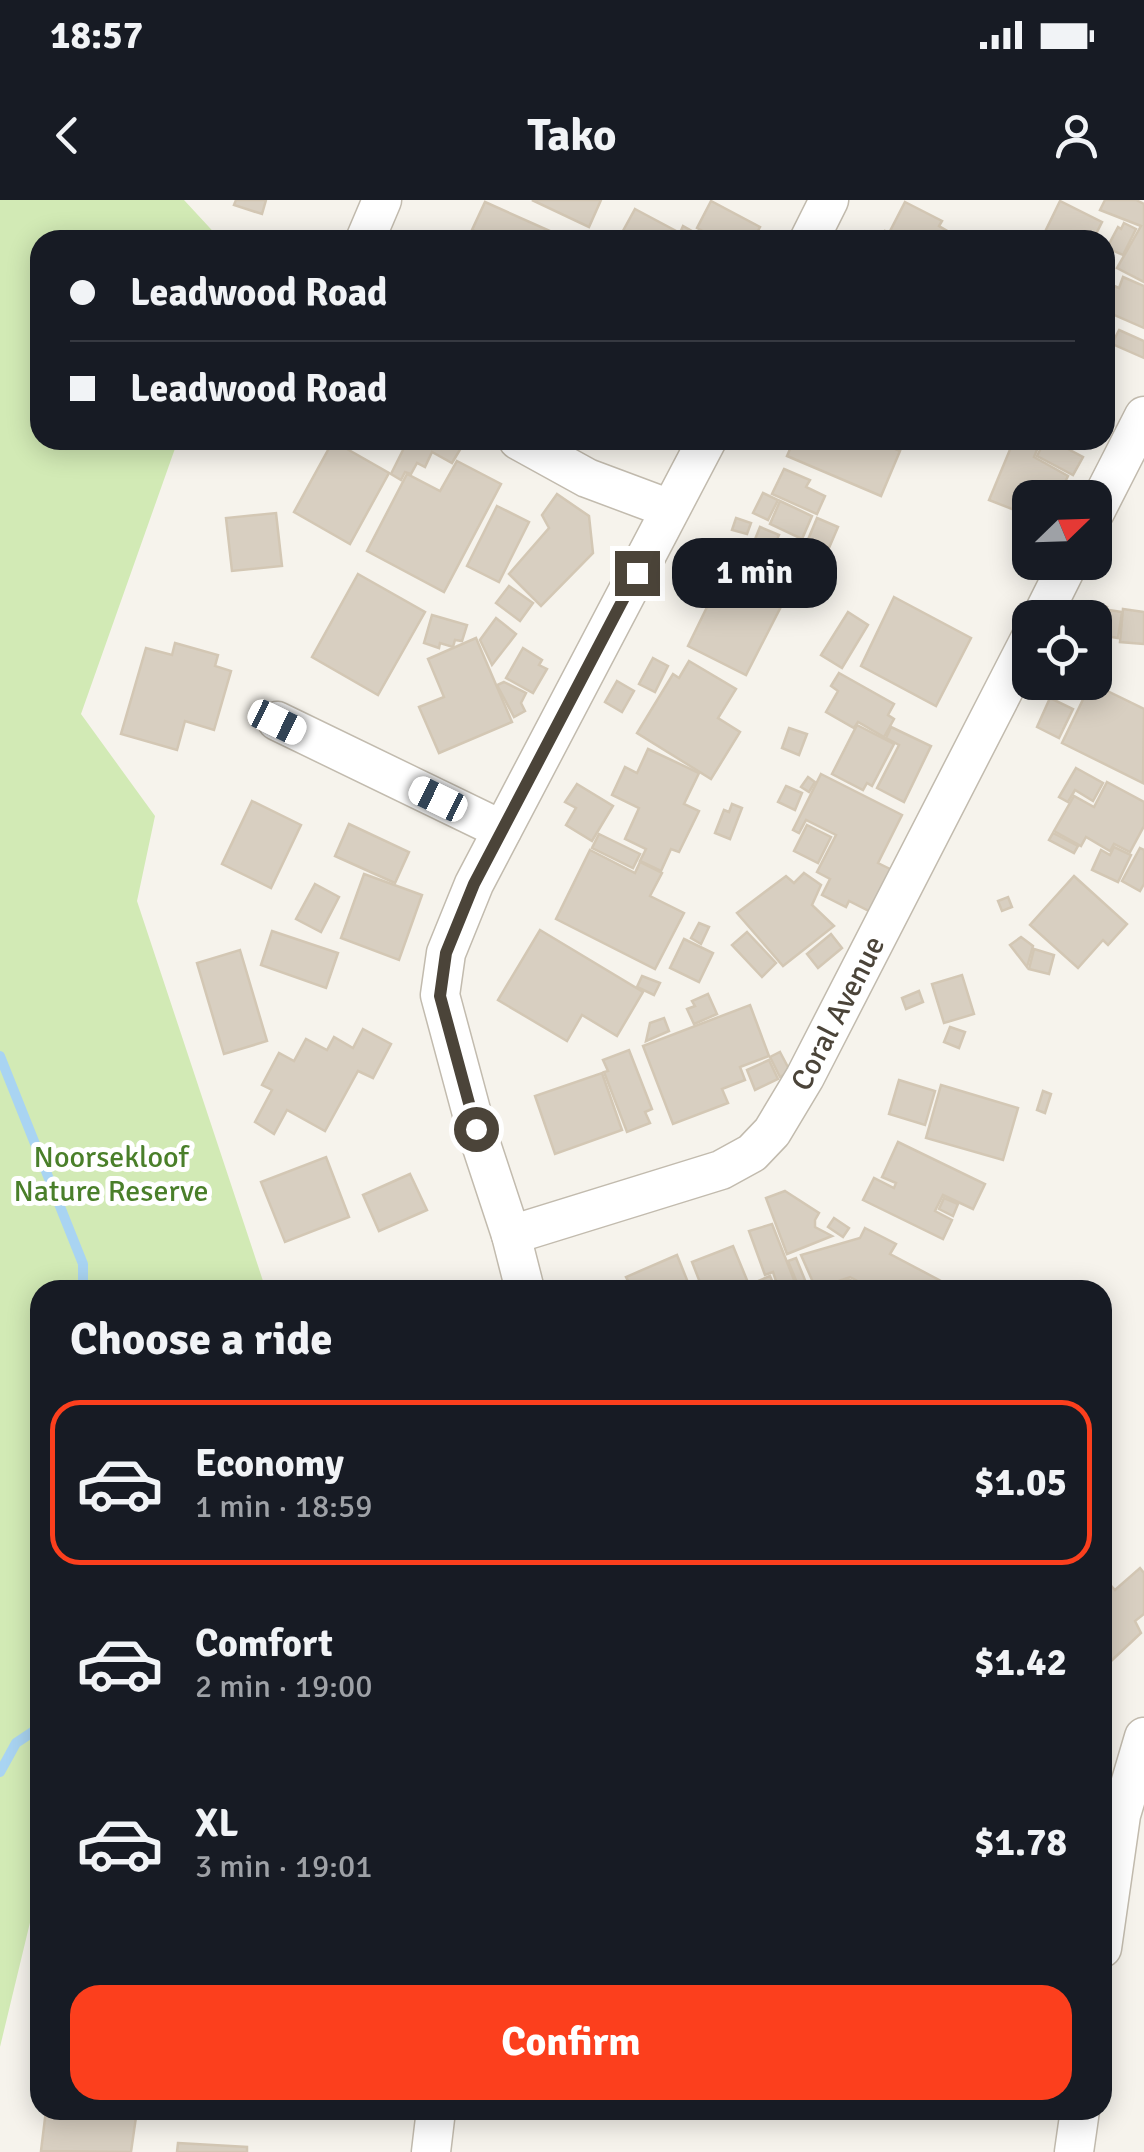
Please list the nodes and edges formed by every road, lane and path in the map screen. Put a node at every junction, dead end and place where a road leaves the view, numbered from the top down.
1 (382, 200) edge
2 (830, 200) edge
3 (370, 230) edge
4 (814, 230) edge
5 (1144, 416) edge
6 (536, 450) edge
7 (702, 450) edge
8 (1111, 480) edge
9 (670, 508) junction
10 (1012, 674) edge
11 (277, 722) dead end
12 (502, 830) junction
13 (511, 1235) junction
14 (522, 1280) edge
15 (1144, 1737) edge
16 (1112, 1878) edge
17 (435, 2120) edge
18 (1079, 2120) edge
19 (431, 2152) edge
20 (1074, 2152) edge

1 - 3 street
2 - 4 street
5 - 8 street
6 - 9 street
7 - 9 street
9 - 12 street
10 - 13 street, Coral Avenue
11 - 12 street
12 - 13 street
13 - 14 street
15 - 16 street
17 - 19 street
18 - 20 street

